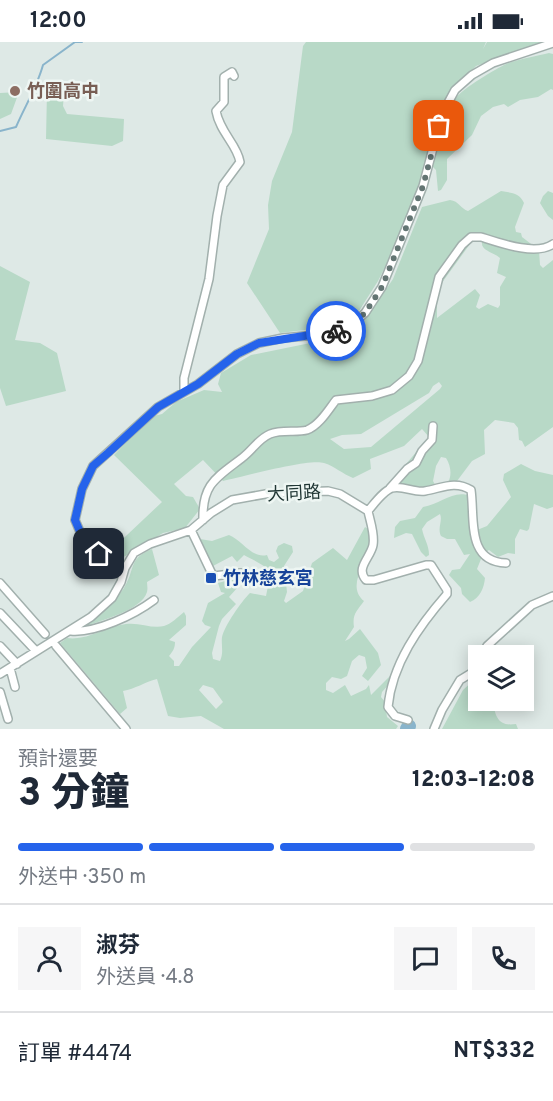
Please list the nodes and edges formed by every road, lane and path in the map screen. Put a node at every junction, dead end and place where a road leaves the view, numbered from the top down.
1 (553, 43) edge
2 (234, 76) dead end
3 (553, 244) edge
4 (184, 392) junction
5 (434, 426) dead end
6 (390, 488) junction
7 (368, 511) junction
8 (204, 520) junction
9 (191, 530) junction
10 (506, 563) dead end
11 (125, 568) junction
12 (241, 573) dead end
13 (0, 584) edge
14 (553, 596) edge
15 (154, 600) dead end
16 (0, 613) edge
17 (71, 631) junction
18 (43, 632) dead end
19 (488, 645) edge
20 (0, 646) edge
21 (56, 647) dead end
22 (36, 651) junction
23 (14, 666) junction
24 (0, 674) edge
25 (468, 675) edge
26 (15, 687) dead end
27 (0, 692) edge
28 (8, 719) dead end
29 (408, 720) dead end
30 (126, 729) edge
31 (434, 729) edge

1 - 4 street
2 - 4 street
3 - 8 street
4 - 11 street
5 - 6 street
6 - 7 street
6 - 10 street
7 - 8 street, 大同路
7 - 29 street
8 - 9 street, 大同路
9 - 11 street, 大同路
9 - 12 street
11 - 17 street, 大同路
13 - 18 street
14 - 19 street
15 - 17 street
16 - 22 street
17 - 22 street, 大同路
20 - 23 street
21 - 30 street
22 - 23 street, 大同路
23 - 24 street, 大同路
23 - 26 street
25 - 31 street
27 - 28 street

